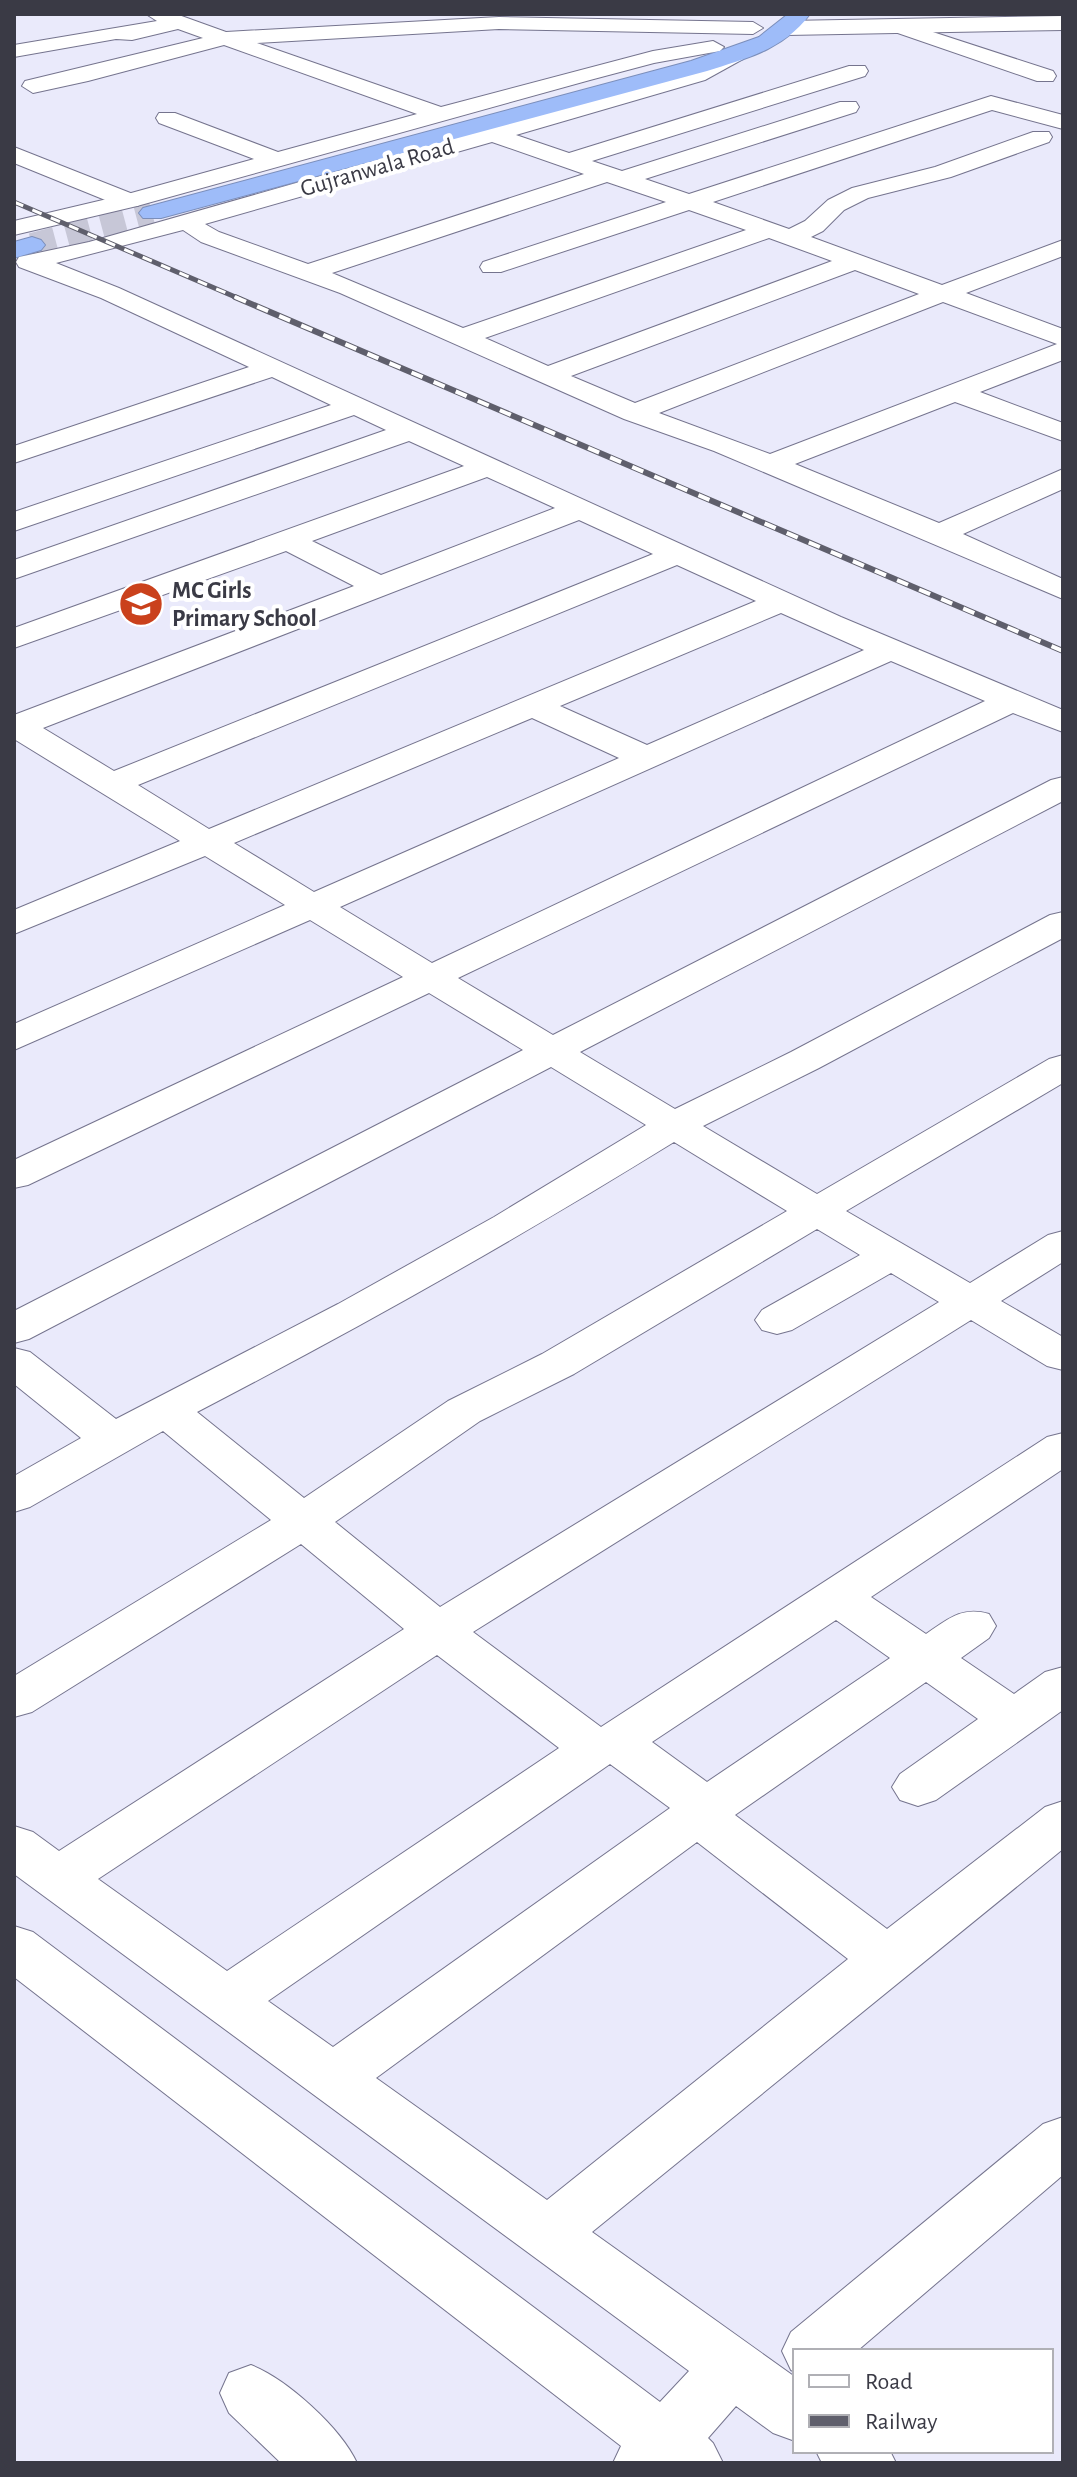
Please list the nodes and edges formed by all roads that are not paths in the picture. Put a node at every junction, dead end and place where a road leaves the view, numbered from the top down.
1 (315, 14) edge
2 (363, 14) edge
3 (525, 14) edge
4 (648, 14) edge
5 (170, 17) edge
6 (454, 17) edge
7 (777, 21) edge
8 (551, 23) junction
9 (1063, 23) edge
10 (670, 25) junction
11 (956, 25) junction
12 (896, 26) junction
13 (406, 28) junction
14 (227, 38) junction
15 (726, 50) junction
16 (14, 51) edge
17 (857, 71) dead end
18 (78, 77) junction
19 (33, 86) dead end
20 (106, 88) dead end
21 (655, 88) junction
22 (162, 105) dead end
23 (848, 107) dead end
24 (730, 112) junction
25 (439, 114) junction
26 (1063, 122) edge
27 (492, 134) junction
28 (1041, 137) dead end
29 (14, 154) edge
30 (277, 160) junction
31 (568, 161) junction
32 (614, 177) junction
33 (688, 202) junction
34 (137, 207) junction
35 (81, 211) junction
36 (190, 220) junction
37 (779, 234) junction
38 (137, 236) junction
39 (22, 243) edge
40 (99, 247) junction
41 (1063, 247) edge
42 (855, 261) junction
43 (492, 267) dead end
44 (307, 273) junction
45 (942, 293) junction
46 (667, 330) junction
47 (463, 337) junction
48 (1063, 338) edge
49 (1063, 351) edge
50 (759, 364) junction
51 (273, 368) junction
52 (548, 375) junction
53 (956, 393) junction
54 (355, 406) junction
55 (634, 413) junction
56 (410, 431) junction
57 (1063, 433) edge
58 (14, 455) edge
59 (334, 457) junction
60 (769, 464) junction
61 (488, 467) junction
62 (1063, 478) edge
63 (411, 493) junction
64 (580, 509) junction
65 (14, 522) edge
66 (939, 534) junction
67 (286, 539) junction
68 (678, 554) junction
69 (14, 570) edge
70 (1059, 584) edge
71 (380, 587) junction
72 (781, 602) junction
73 (14, 639) edge
74 (890, 650) junction
75 (1013, 700) junction
76 (532, 706) junction
77 (1063, 722) edge
78 (22, 738) edge
79 (648, 758) junction
80 (111, 784) junction
81 (1063, 787) edge
82 (207, 842) junction
83 (313, 907) junction
84 (14, 923) edge
85 (1063, 923) edge
86 (431, 978) junction
87 (14, 1038) edge
88 (553, 1052) junction
89 (1063, 1067) edge
90 (674, 1125) junction
91 (14, 1176) edge
92 (817, 1211) junction
93 (1063, 1244) edge
94 (891, 1255) junction
95 (972, 1302) junction
96 (777, 1320) dead end
97 (14, 1329) edge
98 (1063, 1356) edge
99 (14, 1362) edge
100 (166, 1410) junction
101 (113, 1440) junction
102 (1063, 1448) edge
103 (14, 1496) edge
104 (302, 1522) junction
105 (837, 1597) junction
106 (972, 1626) dead end
107 (438, 1631) junction
108 (926, 1657) junction
109 (1063, 1685) edge
110 (14, 1699) edge
111 (1016, 1720) junction
112 (605, 1746) junction
113 (918, 1787) dead end
114 (703, 1812) junction
115 (1056, 1836) edge
116 (36, 1862) edge
117 (14, 1947) edge
118 (887, 1959) junction
119 (227, 2000) junction
120 (333, 2078) junction
121 (1063, 2141) edge
122 (548, 2233) junction
123 (815, 2349) edge
124 (772, 2384) edge
125 (251, 2393) dead end
126 (666, 2457) edge
127 (325, 2463) edge

1 - 14 street
2 - 13 street
3 - 8 street
4 - 10 street
5 - 14 street
5 - 16 street
6 - 8 street
6 - 13 street
7 - 10 street
7 - 12 street
7 - 15 highway, Gujranwala Road
7 - 15 highway, Gujranwala Road
8 - 10 street
9 - 11 street
11 - 12 street
11 - 12 street
13 - 14 street
14 - 18 street
14 - 25 street
15 - 21 street, Gujranwala Road
15 - 25 street, Gujranwala Road
15 - 34 highway, Gujranwala Road
17 - 24 street
18 - 19 street
18 - 20 street
21 - 24 street
21 - 27 street, Gujranwala Road
22 - 30 street
23 - 32 street
24 - 31 street
25 - 30 street, Gujranwala Road
26 - 33 street
27 - 31 street
27 - 36 street, Gujranwala Road
28 - 37 street
29 - 34 street
30 - 34 street, Gujranwala Road
31 - 32 street
32 - 33 street
32 - 44 street
33 - 37 street
33 - 43 street
34 - 35 street, Gujranwala Road
35 - 38 street
35 - 39 street, Gujranwala Road
36 - 38 street, Gujranwala Road
36 - 44 street
37 - 42 street
37 - 47 street
38 - 40 street, Gujranwala Road
39 - 40 street
39 - 40 street, Gujranwala Road
39 - 51 street
41 - 45 street
42 - 45 street
42 - 46 street
44 - 47 street
45 - 48 street
45 - 50 street
46 - 50 street
46 - 52 street
47 - 52 street
49 - 53 street
50 - 55 street
51 - 54 street
51 - 58 street
52 - 55 street
53 - 57 street
53 - 60 street
54 - 56 street
54 - 65 street
55 - 60 street
56 - 59 street
56 - 61 street
59 - 63 street
59 - 69 street
60 - 66 street
61 - 63 street
61 - 64 street
62 - 66 street
63 - 67 street
64 - 68 street
64 - 71 street
66 - 70 street
67 - 71 street
67 - 73 street
68 - 72 street
68 - 80 street
71 - 78 street
72 - 74 street
72 - 76 street
74 - 75 street
74 - 79 street
75 - 77 street
75 - 86 street
76 - 79 street
76 - 82 street
78 - 80 street
79 - 83 street
80 - 82 street
81 - 88 street
82 - 83 street
82 - 84 street
83 - 86 street
83 - 87 street
85 - 90 street
86 - 88 street
86 - 91 street
88 - 90 street
88 - 97 street
89 - 92 street
90 - 92 street
90 - 100 street
92 - 94 street
92 - 104 street
93 - 95 street
94 - 95 street
94 - 96 street
95 - 98 street
95 - 107 street
99 - 101 street
100 - 101 street
100 - 104 street
101 - 103 street
102 - 105 street
104 - 107 street
104 - 110 street
105 - 108 street
105 - 112 street
106 - 108 street
107 - 112 street
107 - 116 street
108 - 111 street
108 - 114 street
109 - 111 street
111 - 113 street
112 - 114 street
112 - 119 street
114 - 118 street
114 - 120 street
115 - 118 street
116 - 119 street
117 - 126 street
118 - 122 street
119 - 120 street
120 - 122 street
121 - 123 street
122 - 124 street
124 - 126 street
125 - 127 street

